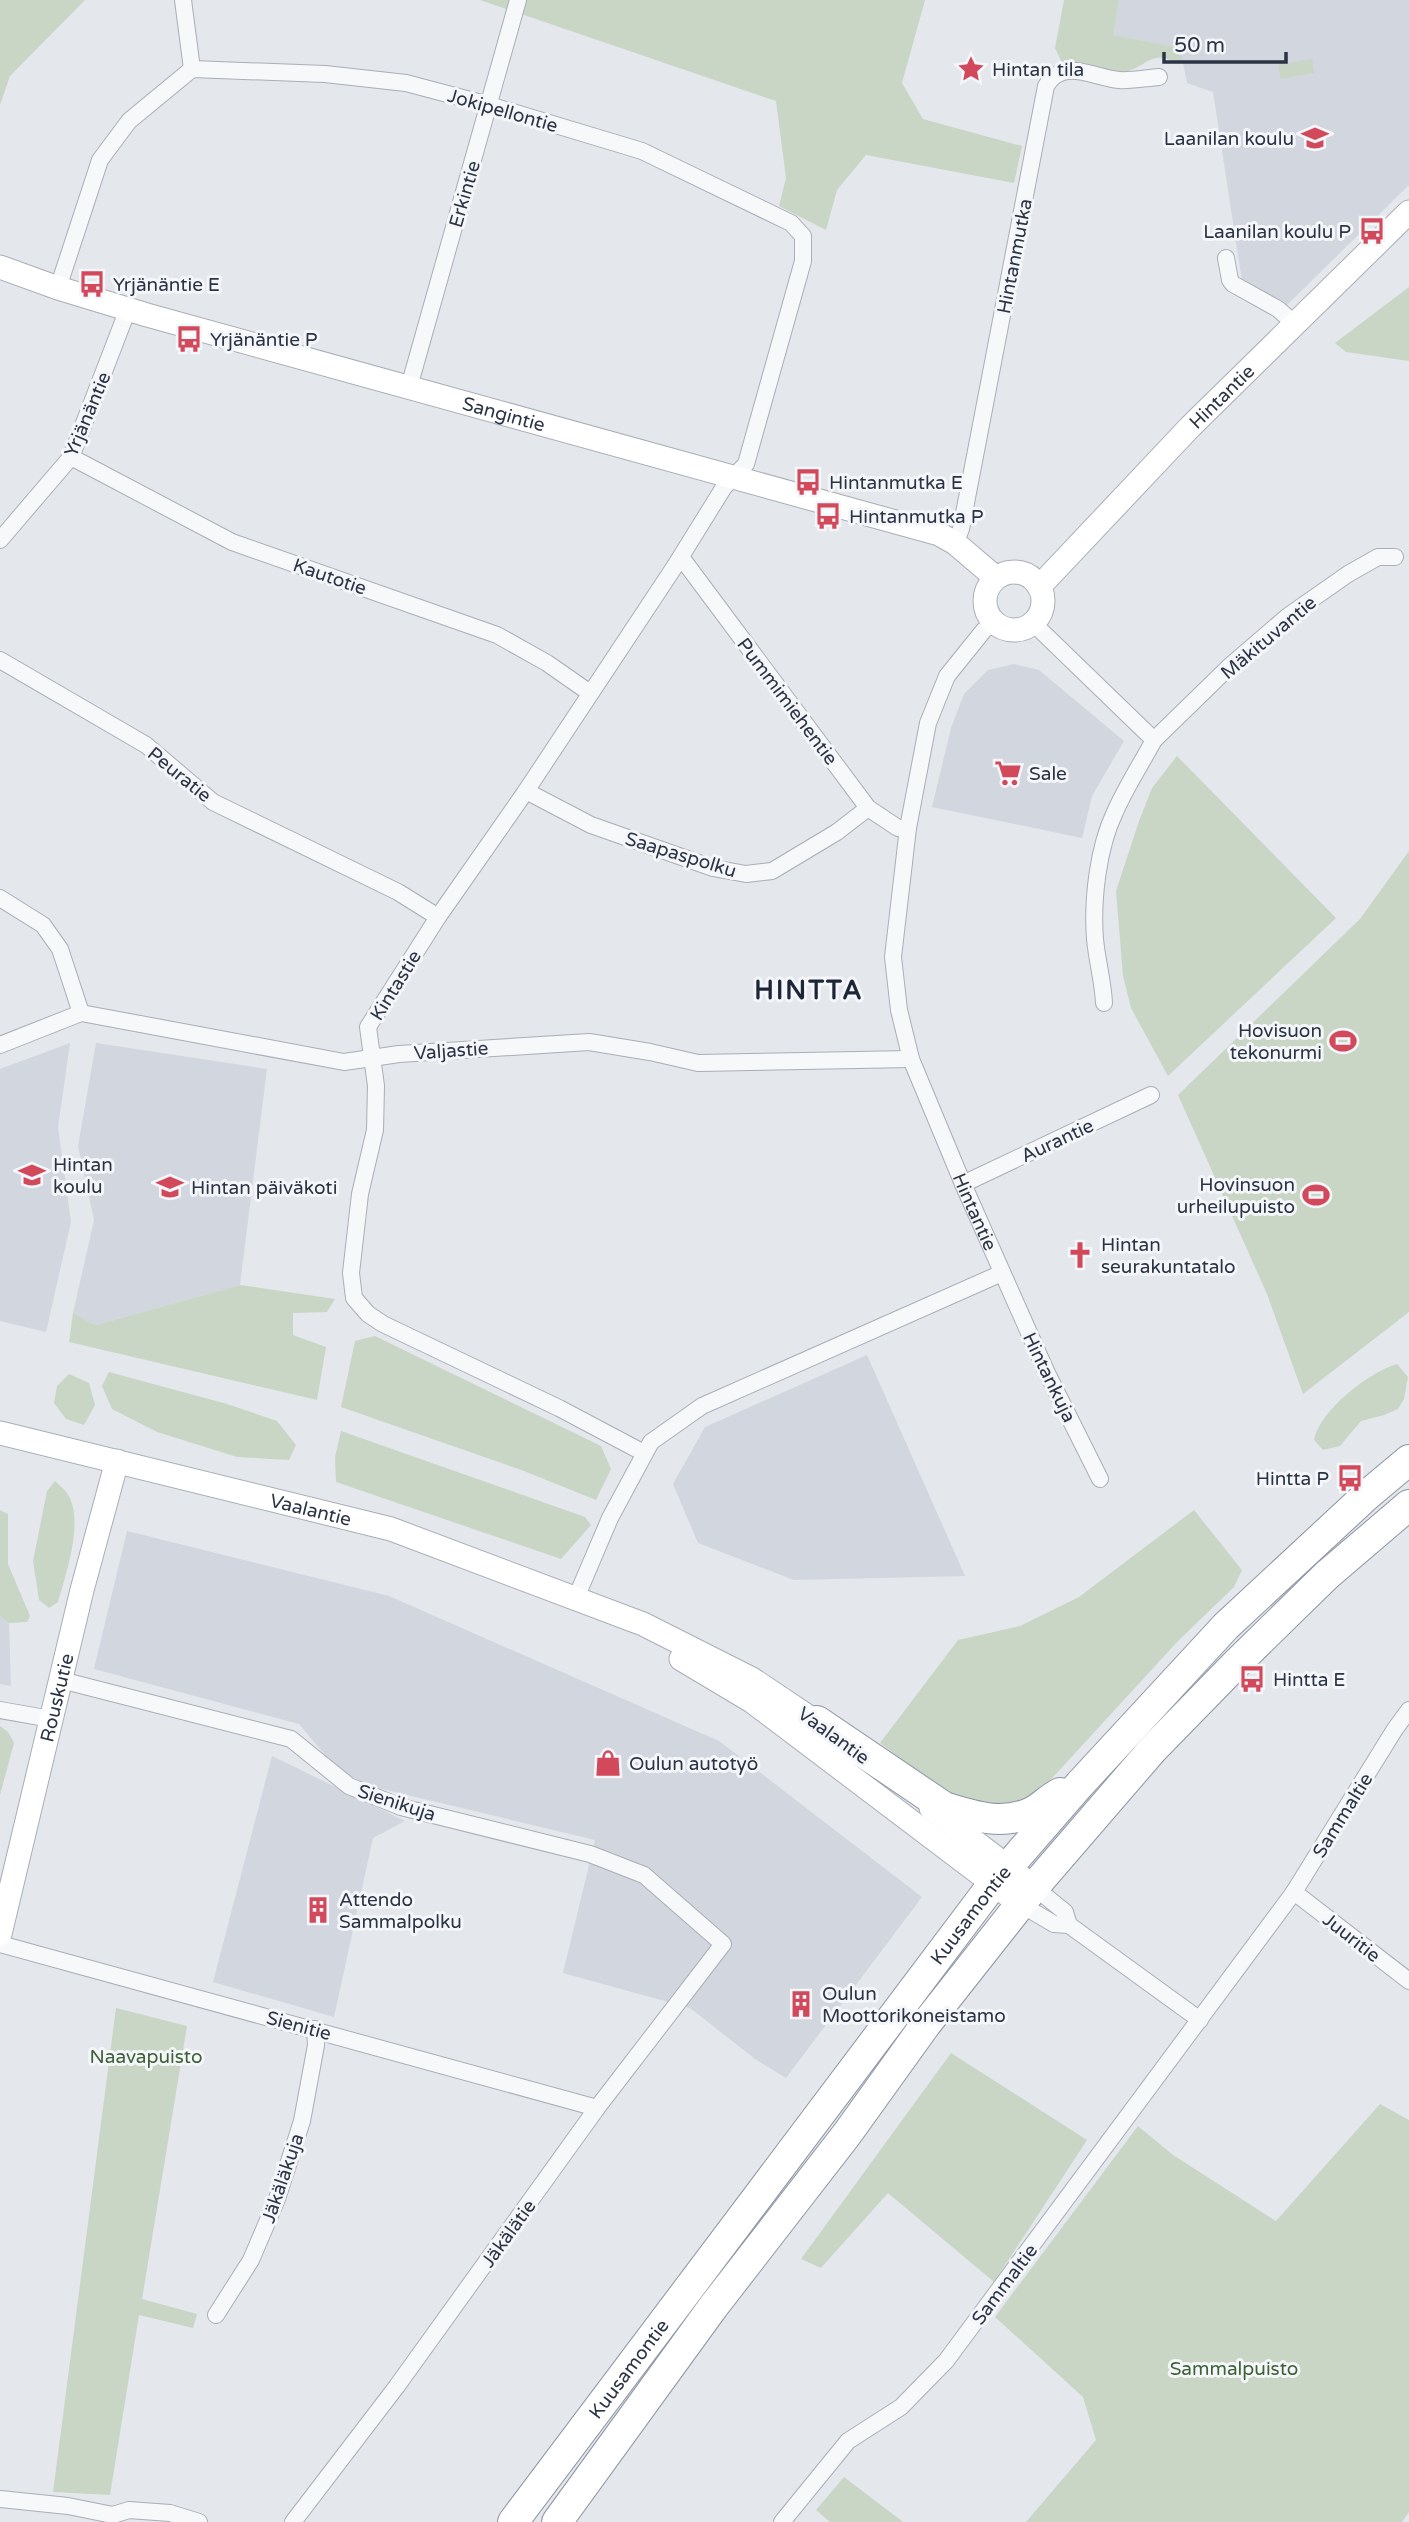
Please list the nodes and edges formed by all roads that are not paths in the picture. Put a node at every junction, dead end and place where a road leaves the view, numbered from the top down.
1 (183, 0) edge
2 (519, 0) edge
3 (192, 69) junction
4 (1158, 77) dead end
5 (489, 105) junction
6 (1409, 212) edge
7 (1226, 258) dead end
8 (0, 267) edge
9 (58, 288) junction
10 (128, 309) junction
11 (1295, 324) junction
12 (409, 387) junction
13 (71, 457) junction
14 (735, 476) junction
15 (0, 540) edge
16 (955, 543) junction
17 (681, 557) junction
18 (1395, 557) dead end
19 (996, 578) junction
20 (1039, 587) junction
21 (994, 623) junction
22 (1033, 623) junction
23 (0, 660) edge
24 (590, 693) junction
25 (1154, 740) junction
26 (526, 791) junction
27 (868, 808) junction
28 (908, 828) junction
29 (0, 898) edge
30 (438, 917) junction
31 (1104, 1003) dead end
32 (81, 1013) junction
33 (0, 1045) edge
34 (371, 1059) junction
35 (911, 1059) junction
36 (1151, 1095) dead end
37 (963, 1184) junction
38 (1002, 1273) junction
39 (0, 1433) edge
40 (644, 1453) junction
41 (1409, 1460) edge
42 (117, 1461) junction
43 (1100, 1479) dead end
44 (1409, 1505) edge
45 (576, 1598) junction
46 (614, 1614) junction
47 (61, 1680) junction
48 (0, 1710) edge
49 (1409, 1710) edge
50 (51, 1719) junction
51 (817, 1721) junction
52 (1080, 1784) junction
53 (1001, 1875) junction
54 (1294, 1892) junction
55 (1027, 1896) junction
56 (1069, 1925) junction
57 (0, 1934) edge
58 (0, 1944) edge
59 (723, 1944) joint
60 (1409, 1981) edge
61 (1200, 2020) junction
62 (315, 2029) junction
63 (597, 2108) junction
64 (216, 2315) dead end
65 (0, 2499) edge
66 (113, 2519) edge
67 (200, 2522) edge
68 (293, 2522) edge
69 (513, 2522) edge
70 (557, 2522) edge
71 (782, 2522) edge

1 - 3 street
2 - 5 street, Erkintie
3 - 5 street, Jokipellontie
3 - 9 street
4 - 16 street, Hintanmutka
5 - 12 street, Erkintie
5 - 14 street, Jokipellontie
6 - 11 street, Hintantie
7 - 11 street
8 - 9 street, Sangintie
9 - 10 street, Sangintie
10 - 12 street, Sangintie
10 - 13 street, Yrjänäntie
11 - 20 street, Hintantie
12 - 14 street, Sangintie
13 - 15 street, Yrjänäntie
13 - 24 street, Kautotie
14 - 16 street, Sangintie
14 - 17 street, Kintastie
16 - 19 street, Sangintie
17 - 24 street, Kintastie
17 - 27 street, Pummimiehentie
18 - 25 street, Mäkituvantie
19 - 20 street
19 - 21 street
20 - 22 street
21 - 22 street
21 - 28 street, Hintantie
22 - 25 street
23 - 30 street, Peuratie
24 - 26 street, Kintastie
25 - 31 street, Mäkituvantie
26 - 27 street, Saapaspolku
26 - 30 street, Kintastie
27 - 28 street, Pummimiehentie
28 - 35 street, Hintantie
29 - 32 street
30 - 34 street, Kintastie
32 - 33 street
32 - 34 street, Valjastie
34 - 35 street, Valjastie
34 - 40 street, Kintastie
35 - 37 street, Hintantie
36 - 37 street, Aurantie
37 - 38 street, Hintantie
38 - 40 street, Hintantie
38 - 43 street, Hintankuja
39 - 42 street, Vaalantie
40 - 45 street, Hintantie
41 - 52 highway, Kuusamontie
42 - 45 street, Vaalantie
42 - 47 street, Rouskutie
44 - 55 highway, Kuusamontie
45 - 46 street, Vaalantie
46 - 51 street, Vaalantie
46 - 53 street, Vaalantie
47 - 50 street, Rouskutie
47 - 59 street, Sienikuja
48 - 50 street
49 - 54 street, Sammaltie
50 - 57 street, Rouskutie
51 - 52 highway
51 - 53 street, Vaalantie
52 - 53 highway, Kuusamontie
53 - 55 street, Vaalantie
53 - 69 highway, Kuusamontie
54 - 60 street, Juuritie
54 - 61 street, Sammaltie
55 - 56 street
55 - 56 street
55 - 70 highway, Kuusamontie
56 - 61 street
58 - 62 street, Sienitie
59 - 63 street, Jäkälätie
61 - 71 street, Sammaltie
62 - 63 street, Sienitie
62 - 64 street, Jäkäläkuja
63 - 68 street, Jäkälätie
65 - 66 street
66 - 67 street

